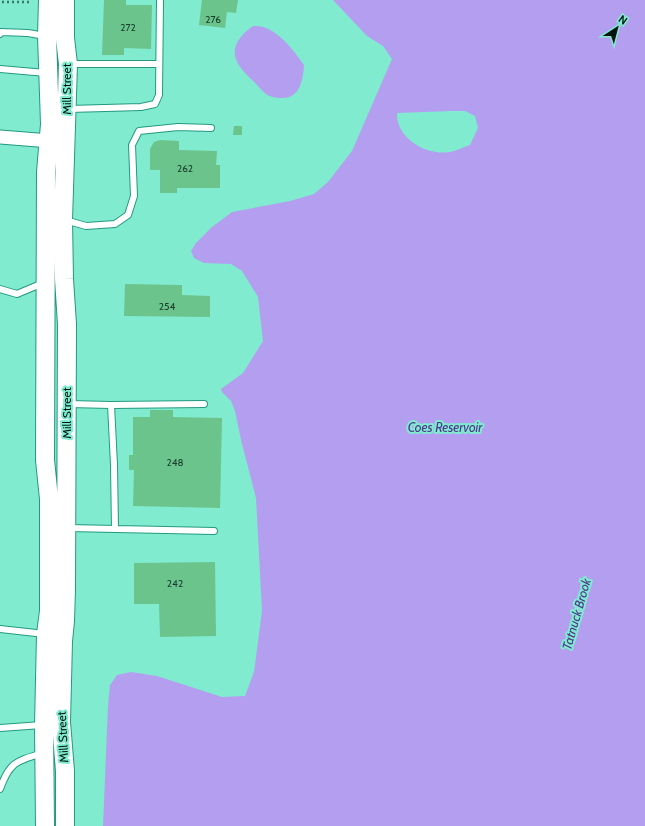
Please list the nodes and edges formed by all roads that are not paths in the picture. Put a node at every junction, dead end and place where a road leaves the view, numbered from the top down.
1 (48, 0) edge
2 (65, 0) edge
3 (160, 0) edge
4 (0, 32) edge
5 (47, 36) junction
6 (68, 64) junction
7 (159, 64) junction
8 (0, 69) edge
9 (50, 73) junction
10 (67, 109) junction
11 (211, 128) dead end
12 (0, 137) edge
13 (58, 142) junction
14 (63, 220) junction
15 (46, 281) junction
16 (0, 289) edge
17 (67, 404) junction
18 (204, 404) dead end
19 (112, 405) junction
20 (66, 528) junction
21 (115, 529) junction
22 (214, 531) dead end
23 (49, 611) junction
24 (65, 621) junction
25 (0, 629) edge
26 (46, 634) junction
27 (44, 725) junction
28 (0, 728) edge
29 (45, 753) junction
30 (0, 789) edge
31 (45, 826) edge
32 (65, 826) edge

1 - 5 main road, Mill Street
2 - 6 main road, Mill Street
3 - 7 lane
4 - 5 lane
5 - 9 main road, Mill Street
6 - 7 lane
6 - 10 main road, Mill Street
7 - 10 lane
8 - 9 lane
9 - 13 main road, Mill Street
10 - 13 main road, Mill Street
11 - 14 lane
12 - 13 street
13 - 14 main road, Mill Street
13 - 15 main road, Mill Street
14 - 17 main road, Mill Street
15 - 16 lane
15 - 23 main road, Mill Street
17 - 19 lane
17 - 20 main road, Mill Street
18 - 19 lane
19 - 21 lane
20 - 21 lane
20 - 24 main road, Mill Street
21 - 22 lane
23 - 24 main road
23 - 26 main road, Mill Street
24 - 32 main road, Mill Street
25 - 26 lane
26 - 27 main road, Mill Street
27 - 28 lane
27 - 29 main road, Mill Street
29 - 30 lane
29 - 31 main road, Mill Street

